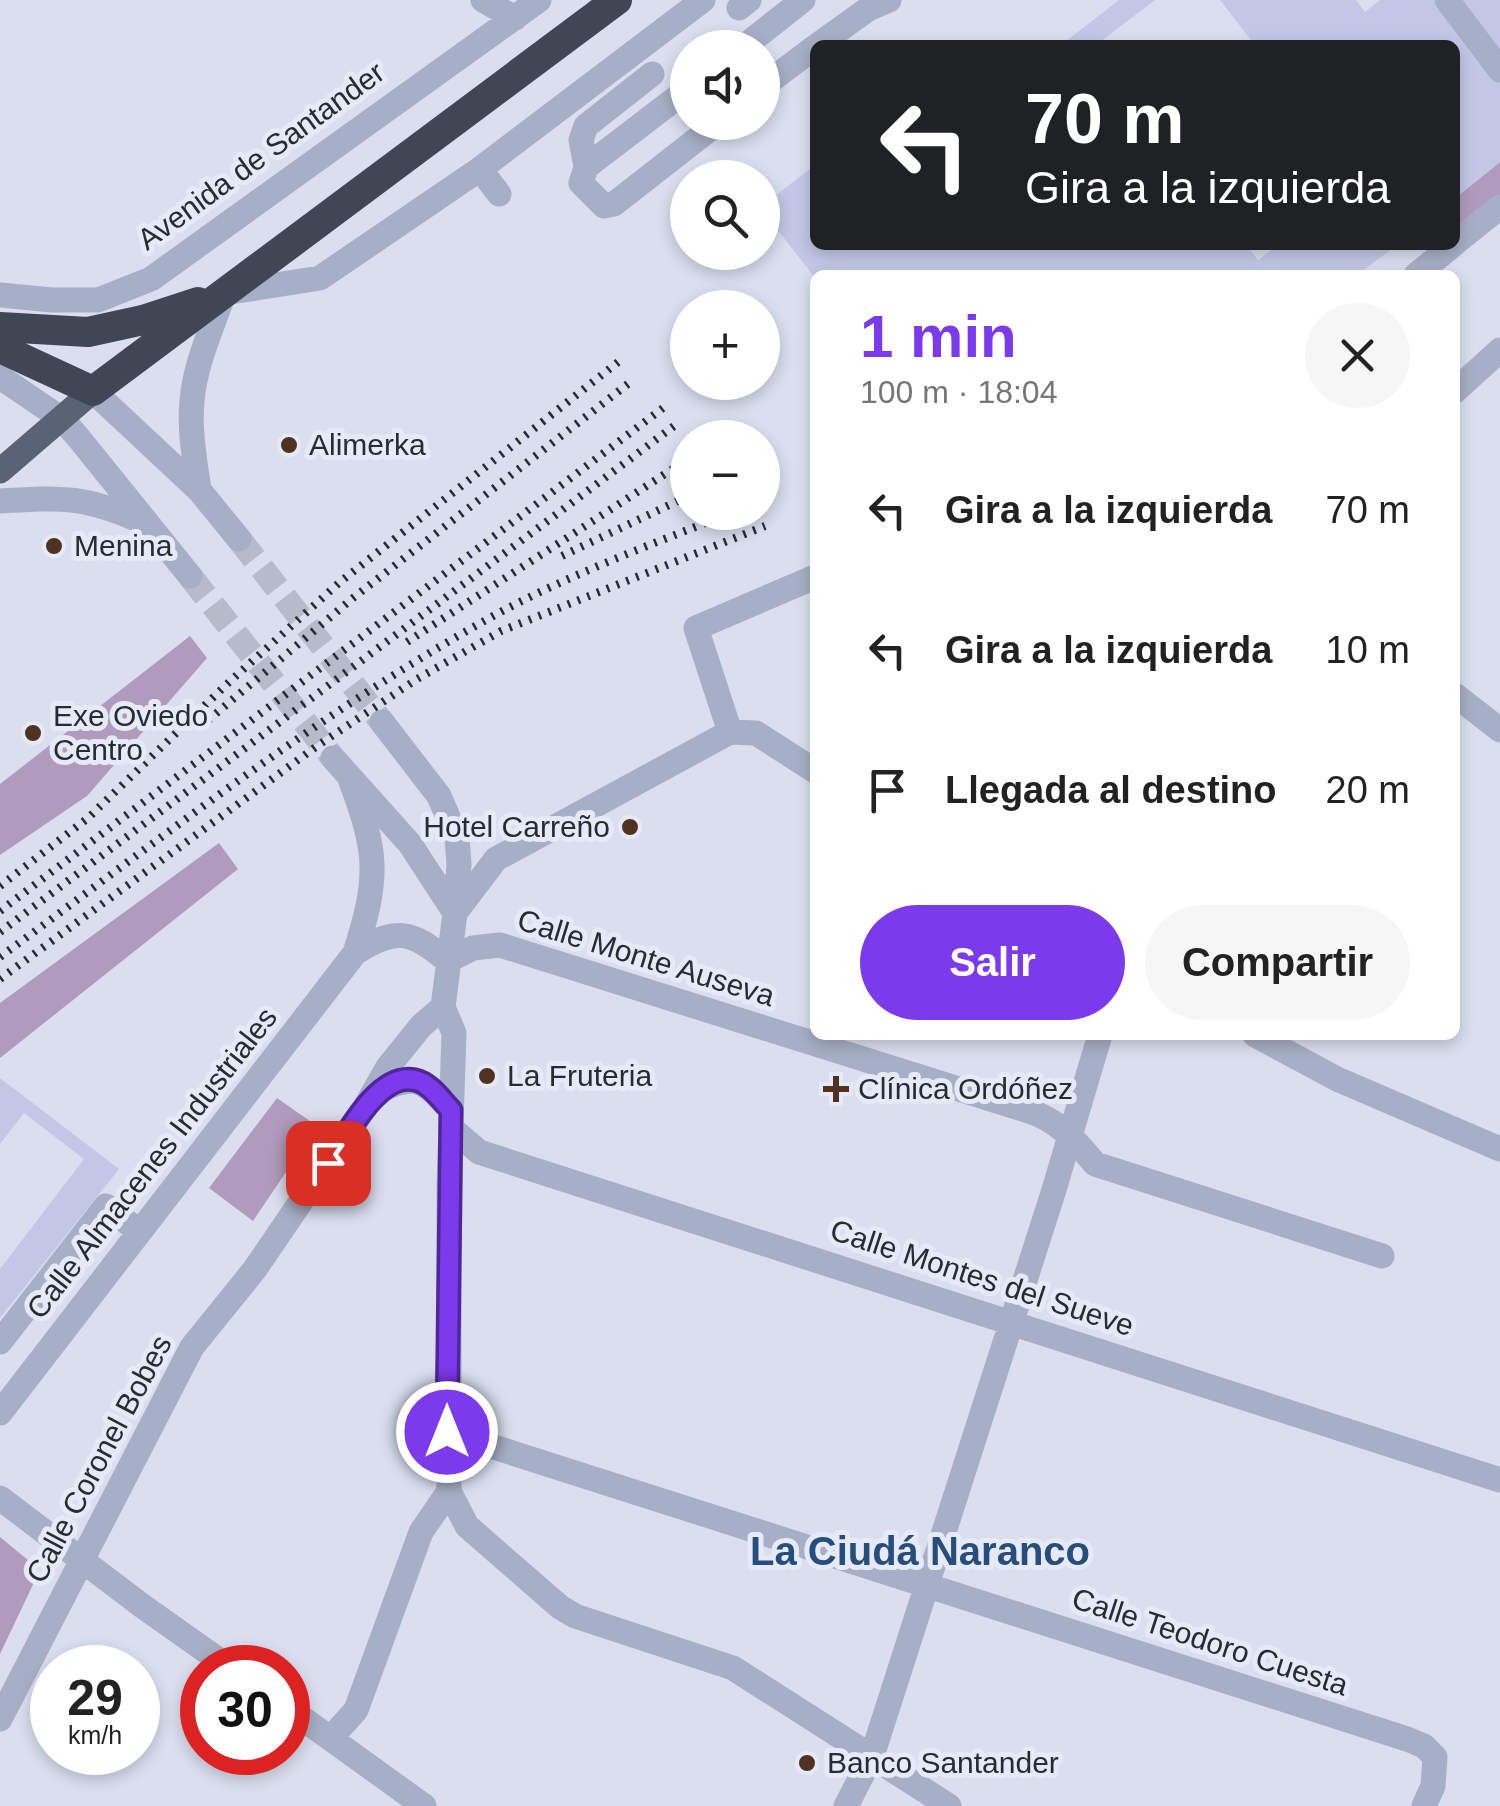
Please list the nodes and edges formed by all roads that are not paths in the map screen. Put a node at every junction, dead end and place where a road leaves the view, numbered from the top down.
1 (483, 0) edge
2 (539, 0) edge
3 (617, 0) edge
4 (703, 0) edge
5 (803, 0) edge
6 (889, 0) edge
7 (1446, 0) edge
8 (515, 18) junction
9 (765, 30) edge
10 (824, 40) edge
11 (810, 51) edge
12 (1500, 70) edge
13 (652, 74) dead end
14 (780, 74) edge
15 (670, 103) edge
16 (696, 140) edge
17 (586, 167) junction
18 (480, 169) junction
19 (499, 194) dead end
20 (1500, 206) edge
21 (1460, 239) edge
22 (1447, 250) edge
23 (1422, 270) edge
24 (224, 293) junction
25 (0, 295) edge
26 (0, 327) edge
27 (0, 348) edge
28 (1500, 350) edge
29 (0, 378) edge
30 (1460, 386) edge
31 (93, 391) junction
32 (62, 419) junction
33 (0, 472) edge
34 (199, 490) junction
35 (0, 502) edge
36 (150, 524) junction
37 (239, 538) tunnel mouth
38 (190, 576) tunnel mouth
39 (810, 579) edge
40 (1460, 700) edge
41 (382, 722) tunnel mouth
42 (1500, 730) edge
43 (730, 732) junction
44 (332, 758) tunnel mouth
45 (810, 768) edge
46 (350, 779) junction
47 (456, 912) junction
48 (355, 952) junction
49 (447, 961) junction
50 (443, 1007) junction
51 (1098, 1040) edge
52 (1264, 1040) edge
53 (375, 1093) junction
54 (451, 1119) junction
55 (1070, 1134) junction
56 (1500, 1149) edge
57 (140, 1232) junction
58 (1382, 1256) dead end
59 (1010, 1322) junction
60 (0, 1342) edge
61 (0, 1413) edge
62 (447, 1432) junction
63 (1500, 1480) edge
64 (448, 1492) junction
65 (0, 1498) edge
66 (83, 1558) junction
67 (925, 1585) junction
68 (198, 1645) edge
69 (0, 1719) edge
70 (310, 1724) edge
71 (330, 1738) junction
72 (872, 1756) junction
73 (424, 1806) edge
74 (846, 1806) edge
75 (949, 1806) edge
76 (1424, 1806) edge

1 - 8 street
2 - 8 street, Avenida de Santander
3 - 24 highway
4 - 18 street
5 - 9 street
6 - 10 street
7 - 12 street
8 - 25 street, Avenida de Santander
11 - 14 street
13 - 17 street
15 - 17 street
16 - 17 street
18 - 19 street
18 - 24 street
20 - 21 street
22 - 23 street
24 - 26 highway
24 - 31 highway
24 - 34 street
27 - 31 highway
28 - 30 street
29 - 32 street
31 - 32 main road
31 - 34 street
32 - 33 main road
32 - 36 street
34 - 37 street
35 - 36 street
36 - 38 street
39 - 43 street
40 - 42 street
41 - 47 street
43 - 45 street
43 - 47 street
44 - 46 street
46 - 47 street
46 - 48 street, Calle Almacenes Industriales
47 - 49 street
48 - 49 street
48 - 57 street, Calle Almacenes Industriales
49 - 50 street
49 - 55 street, Calle Monte Auseva
50 - 53 street, Calle Coronel Bobes
50 - 54 street
51 - 55 street
52 - 56 street
53 - 54 street
53 - 66 street, Calle Coronel Bobes
54 - 59 street, Calle Montes del Sueve
54 - 62 street
55 - 58 street, Calle Monte Auseva
55 - 59 street
57 - 60 street
57 - 61 street, Calle Almacenes Industriales
59 - 63 street, Calle Montes del Sueve
59 - 67 street
62 - 64 street
62 - 67 street, Calle Teodoro Cuesta
64 - 71 street
64 - 72 street
65 - 66 street
66 - 68 street
66 - 69 street, Calle Coronel Bobes
67 - 72 street
67 - 76 street, Calle Teodoro Cuesta
70 - 71 street
71 - 73 street
72 - 74 street
72 - 75 street

